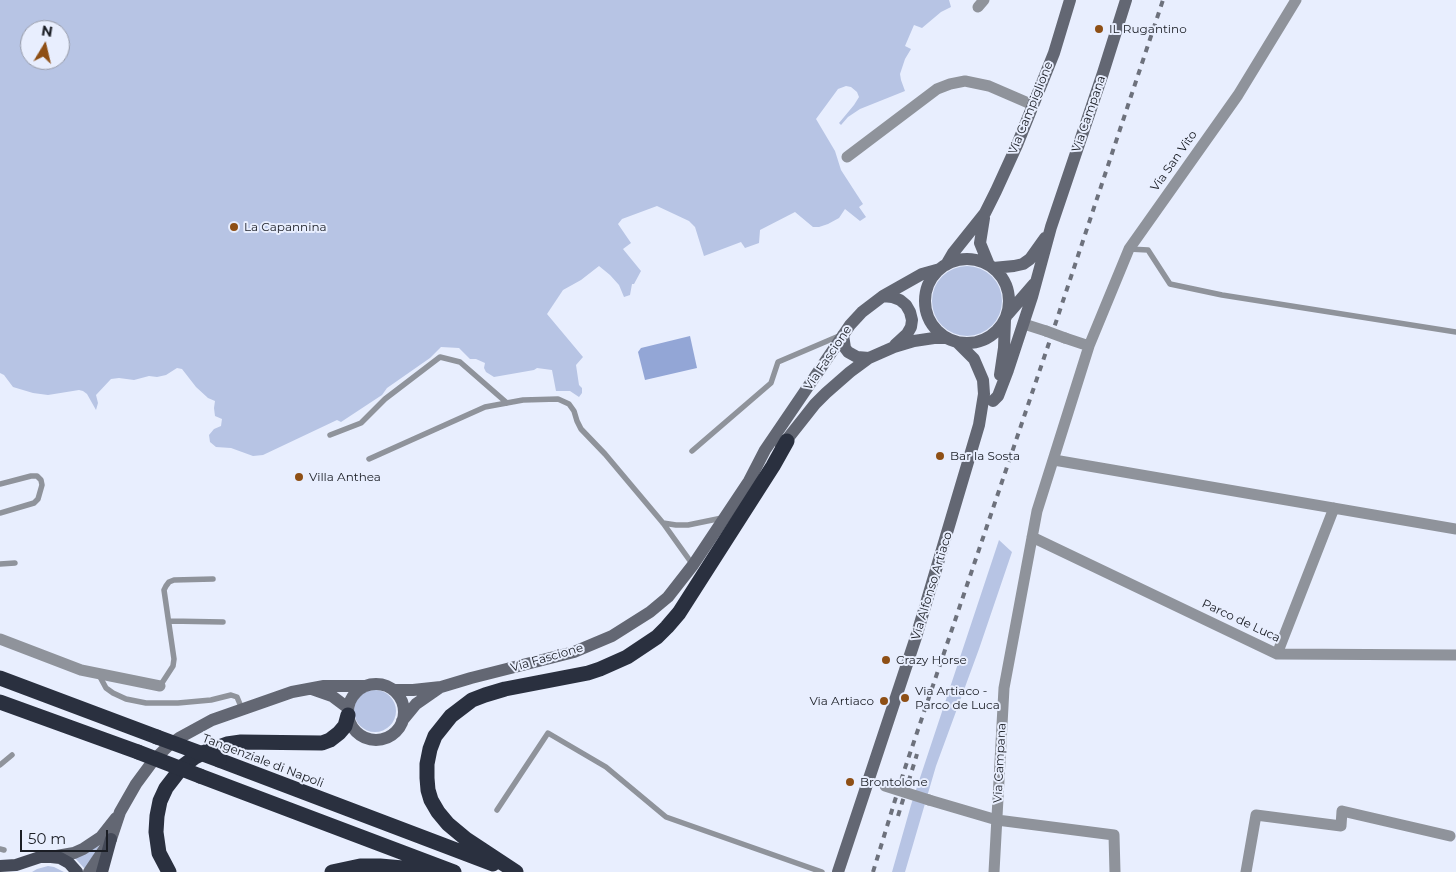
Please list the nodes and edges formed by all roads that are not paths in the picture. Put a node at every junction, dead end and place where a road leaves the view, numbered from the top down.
1 (1126, 0) edge
2 (1296, 0) edge
3 (1068, 2) edge
4 (1032, 104) junction
5 (847, 157) dead end
6 (985, 213) junction
7 (1051, 227) junction
8 (1129, 250) junction
9 (943, 267) junction
10 (991, 267) junction
11 (1037, 280) junction
12 (883, 296) junction
13 (1006, 317) junction
14 (1024, 324) junction
15 (1456, 332) edge
16 (843, 335) junction
17 (952, 340) junction
18 (1090, 346) junction
19 (894, 347) junction
20 (869, 358) junction
21 (993, 401) junction
22 (507, 403) junction
23 (330, 435) dead end
24 (787, 441) junction
25 (975, 441) junction
26 (692, 451) dead end
27 (369, 459) dead end
28 (1054, 460) junction
29 (749, 481) junction
30 (0, 484) edge
31 (1334, 508) junction
32 (0, 513) edge
33 (725, 518) junction
34 (662, 523) junction
35 (1456, 529) edge
36 (1032, 537) junction
37 (16, 563) dead end
38 (0, 564) edge
39 (693, 565) junction
40 (213, 579) dead end
41 (169, 621) junction
42 (223, 622) dead end
43 (0, 639) edge
44 (1278, 654) junction
45 (1456, 655) edge
46 (100, 675) junction
47 (0, 678) edge
48 (160, 686) joint
49 (366, 686) junction
50 (441, 687) junction
51 (310, 688) junction
52 (393, 690) junction
53 (0, 702) edge
54 (242, 708) junction
55 (348, 712) junction
56 (402, 721) junction
57 (12, 756) dead end
58 (0, 765) edge
59 (868, 780) junction
60 (497, 810) dead end
61 (120, 812) junction
62 (997, 820) junction
63 (1450, 836) dead end
64 (112, 839) junction
65 (51, 856) junction
66 (30, 861) junction
67 (0, 866) edge
68 (20, 872) edge
69 (77, 872) edge
70 (89, 872) edge
71 (102, 872) edge
72 (169, 872) edge
73 (332, 872) edge
74 (449, 872) edge
75 (454, 872) edge
76 (516, 872) edge
77 (822, 872) edge
78 (838, 872) edge
79 (994, 872) edge
80 (1115, 872) edge
81 (1246, 872) edge

1 - 7 main road, Via Campana
2 - 8 street, Via San Vito
3 - 4 main road, Via Campiglione
4 - 5 street
4 - 6 main road, Via Campiglione
6 - 9 main road, Via Campiglione
6 - 10 main road, Via Campiglione
7 - 10 main road, Via Campana
7 - 11 main road, Via Campana
8 - 15 lane
8 - 18 street, Via San Vito
9 - 10 main road
9 - 12 main road, Via Fascione
9 - 17 main road
10 - 13 main road
11 - 13 main road
11 - 14 main road, Via Campana
12 - 16 main road, Via Fascione
12 - 19 main road
13 - 17 main road
13 - 21 main road
14 - 18 street, bridge
14 - 21 main road, Via Campana
16 - 20 main road
16 - 26 lane
16 - 29 main road, Via Fascione
17 - 19 main road, Via Fascione
17 - 25 main road
18 - 28 street, Via San Vito
19 - 20 main road, Via Fascione
20 - 24 main road, Via Fascione
21 - 25 main road
22 - 23 lane
22 - 27 lane
22 - 34 lane
24 - 29 main road, Via Fascione
24 - 76 highway
25 - 59 main road, Via Alfonso Artiaco
28 - 31 street
28 - 36 street, Via Campana
29 - 33 main road, Via Fascione
30 - 32 lane
31 - 35 street
31 - 44 street
33 - 34 lane
33 - 39 main road, Via Fascione
34 - 39 lane
36 - 44 street, Parco de Luca
36 - 62 street, Via Campana
37 - 38 lane
39 - 50 main road, Via Fascione
40 - 41 lane
41 - 42 lane
41 - 48 lane
43 - 46 street
44 - 45 street, Parco de Luca
46 - 48 street
46 - 54 lane
47 - 76 highway, Tangenziale di Napoli, bridge
49 - 51 main road
49 - 52 main road
49 - 55 main road
50 - 52 main road, Via Fascione
50 - 56 main road
51 - 54 main road
51 - 55 main road
52 - 56 main road
53 - 75 highway, bridge
54 - 61 main road
55 - 56 main road
55 - 72 highway
57 - 58 lane
59 - 62 street, bridge
59 - 78 main road, Via Alfonso Artiaco
60 - 77 lane
61 - 64 main road
61 - 65 main road
62 - 79 street, Via Campana
62 - 80 street
63 - 81 street
64 - 70 main road
64 - 71 main road
65 - 66 main road
65 - 69 main road
66 - 67 main road
66 - 68 main road
73 - 74 highway

